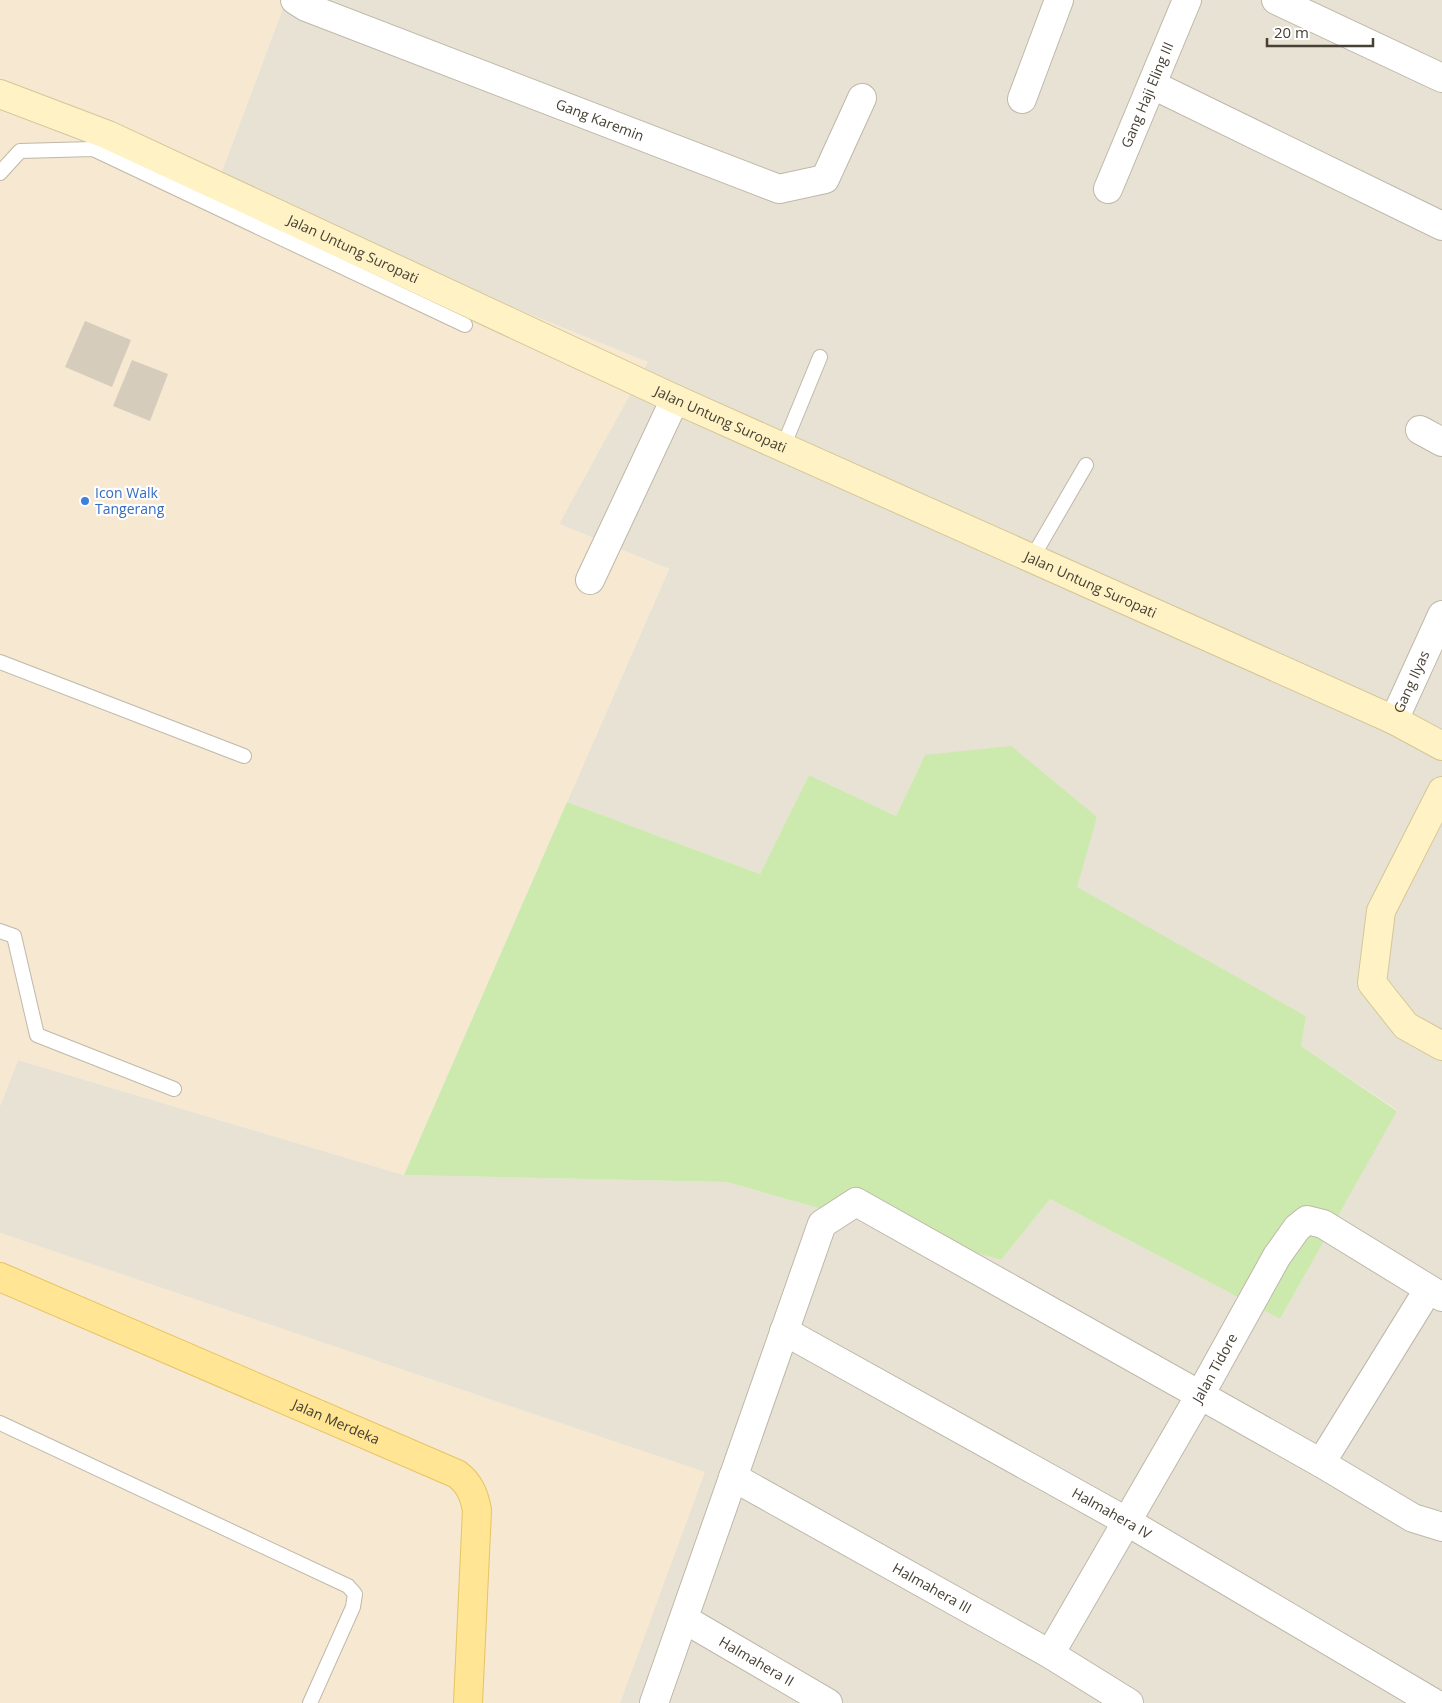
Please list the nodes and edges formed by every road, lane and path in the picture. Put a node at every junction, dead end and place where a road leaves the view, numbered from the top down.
1 (1059, 0) edge
2 (1187, 0) edge
3 (1276, 0) edge
4 (304, 2) edge
5 (1442, 78) edge
6 (1153, 85) junction
7 (0, 94) edge
8 (862, 98) dead end
9 (1022, 99) dead end
10 (0, 173) edge
11 (1108, 189) dead end
12 (1442, 226) edge
13 (465, 325) dead end
14 (820, 357) dead end
15 (675, 399) junction
16 (783, 447) junction
17 (1086, 464) dead end
18 (1032, 558) junction
19 (590, 580) dead end
20 (1442, 615) edge
21 (0, 662) edge
22 (1394, 720) junction
23 (1442, 746) edge
24 (244, 756) dead end
25 (1442, 791) edge
26 (0, 931) edge
27 (1442, 1046) edge
28 (174, 1089) dead end
29 (0, 1278) edge
30 (1435, 1293) edge
31 (784, 1331) junction
32 (1200, 1395) junction
33 (0, 1423) edge
34 (1320, 1463) junction
35 (733, 1477) junction
36 (1126, 1521) junction
37 (1441, 1527) edge
38 (684, 1619) junction
39 (1050, 1654) junction
40 (1096, 1695) edge
41 (310, 1703) edge
42 (468, 1703) edge
43 (654, 1703) edge
44 (828, 1703) edge
45 (1128, 1703) edge
46 (1434, 1703) edge

1 - 9 street
2 - 6 street, Gang Haji Eling III
3 - 5 street
4 - 8 street, Gang Karemin
6 - 11 street, Gang Haji Eling III
6 - 12 street
7 - 15 street, Jalan Untung Suropati
10 - 13 lane
14 - 16 lane
15 - 16 street, Jalan Untung Suropati
15 - 19 street
16 - 18 street, Jalan Untung Suropati
17 - 18 lane
18 - 22 street, Jalan Untung Suropati
20 - 22 street, Gang Ilyas
21 - 24 lane
22 - 23 street, Jalan Untung Suropati
25 - 27 street
26 - 28 lane
29 - 42 main road, Jalan Merdeka
30 - 32 street, Jalan Tidore
30 - 34 street
31 - 32 street
31 - 35 street
31 - 36 street, Halmahera IV
32 - 34 street
32 - 36 street, Jalan Tidore
33 - 41 lane
34 - 37 street
35 - 38 street
35 - 39 street, Halmahera III
36 - 39 street, Jalan Tidore
36 - 46 street, Halmahera IV
38 - 43 street
38 - 44 street, Halmahera II
39 - 40 street, Halmahera III
40 - 45 street, Halmahera III

